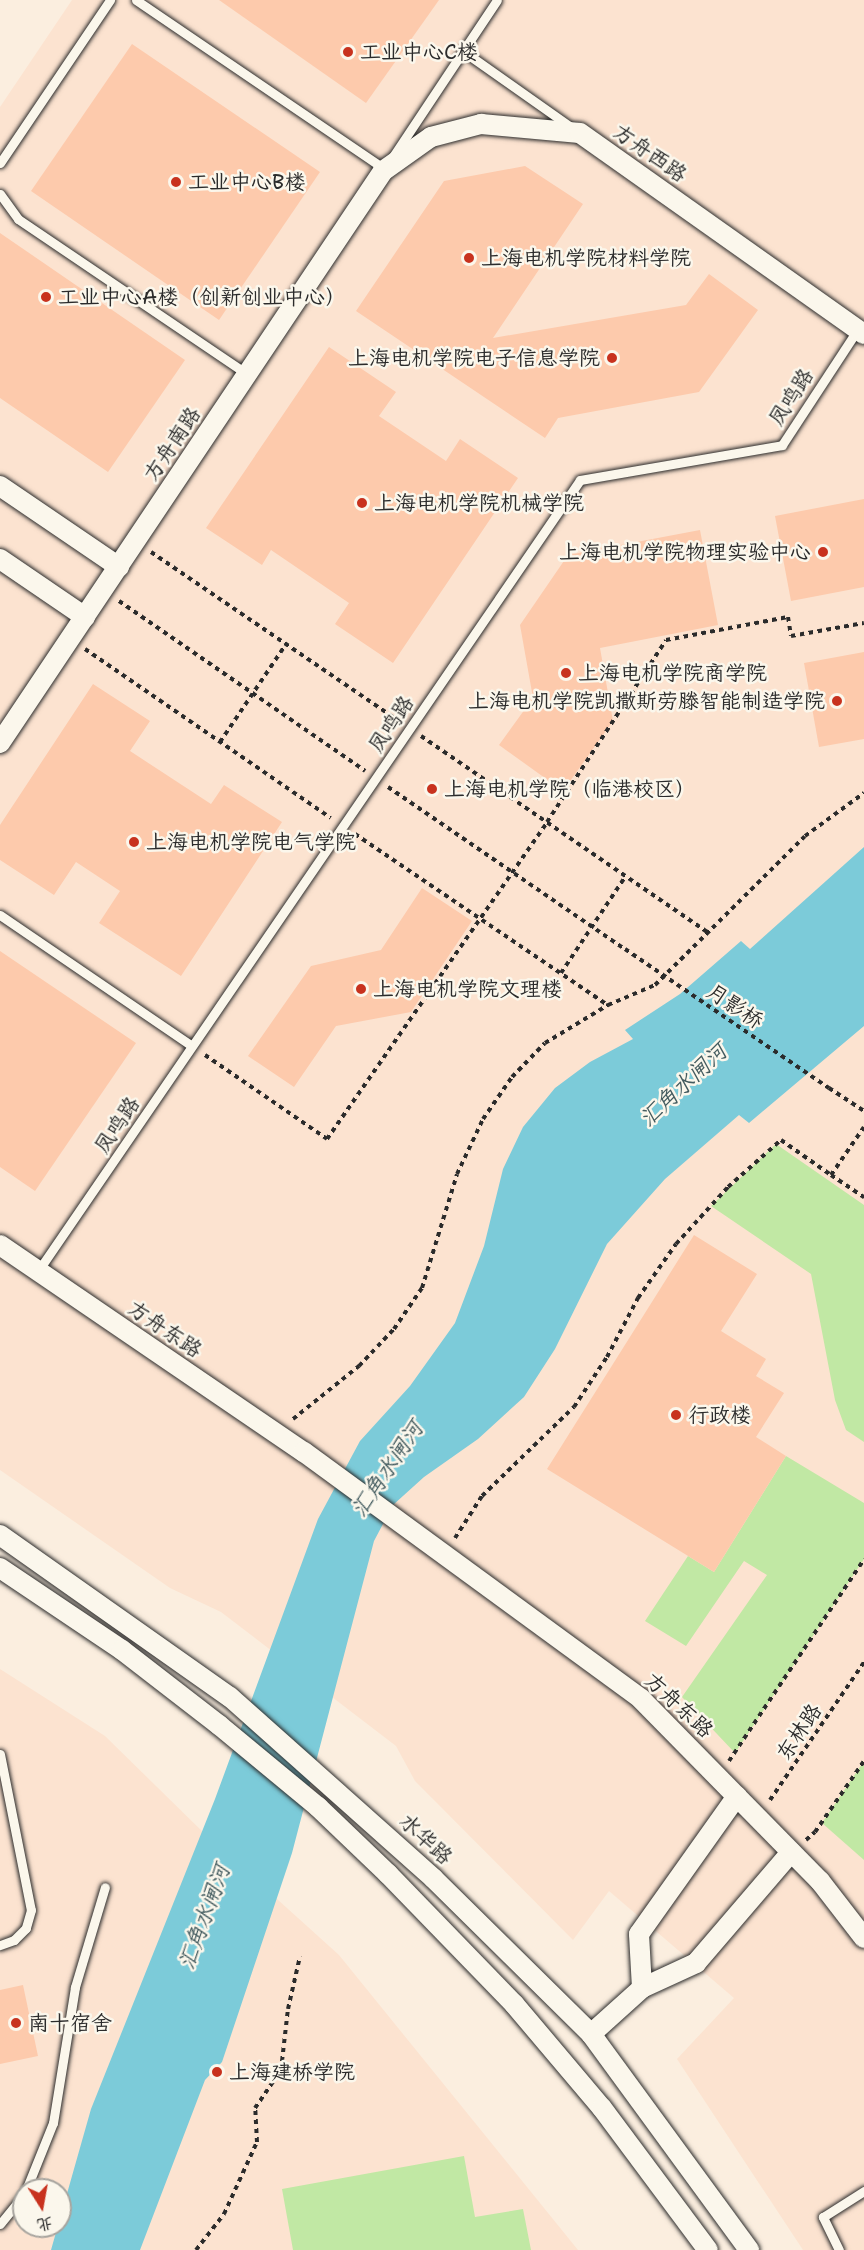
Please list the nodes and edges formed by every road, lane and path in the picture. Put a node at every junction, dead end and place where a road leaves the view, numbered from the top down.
1 (110, 0) edge
2 (136, 0) edge
3 (497, 0) edge
4 (463, 51) junction
5 (580, 133) junction
6 (0, 163) edge
7 (383, 171) junction
8 (0, 194) edge
9 (861, 332) edge
10 (248, 374) junction
11 (0, 486) edge
12 (0, 559) edge
13 (120, 567) junction
14 (85, 617) junction
15 (864, 623) edge
16 (286, 644) dead end
17 (220, 742) dead end
18 (0, 743) edge
19 (864, 793) edge
20 (625, 876) dead end
21 (0, 915) edge
22 (625, 949) dead end
23 (561, 973) dead end
24 (192, 1046) junction
25 (864, 1111) edge
26 (864, 1127) edge
27 (831, 1176) junction
28 (864, 1197) edge
29 (0, 1245) edge
30 (38, 1271) junction
31 (276, 1433) junction
32 (0, 1535) edge
33 (446, 1553) junction
34 (864, 1559) edge
35 (0, 1568) edge
36 (864, 1662) edge
37 (0, 1754) edge
38 (864, 1761) edge
39 (719, 1776) junction
40 (737, 1796) junction
41 (4, 1800) edge
42 (758, 1818) junction
43 (791, 1852) junction
44 (105, 1887) dead end
45 (864, 1938) edge
46 (0, 1945) edge
47 (300, 1956) dead end
48 (642, 1988) junction
49 (591, 2034) junction
50 (31, 2178) edge
51 (864, 2191) edge
52 (12, 2209) edge
53 (0, 2224) edge
54 (196, 2250) edge
55 (708, 2250) edge
56 (749, 2250) edge
57 (839, 2250) edge

1 - 6 lane
2 - 7 lane
3 - 4 lane
4 - 5 lane
4 - 7 lane
5 - 7 street, 方舟西路
5 - 9 street, 方舟西路
7 - 10 street, 方舟南路
8 - 10 lane
9 - 24 lane, 凤鸣路
10 - 13 street, 方舟南路
11 - 13 street
12 - 14 street
13 - 14 street, 方舟南路
14 - 18 street, 方舟南路
15 - 24 path
16 - 17 path
19 - 31 path
20 - 23 path
21 - 24 lane
22 - 25 path, 月影桥, bridge
24 - 30 lane, 凤鸣路
26 - 27 path
27 - 28 path
27 - 33 path
29 - 30 street, 方舟东路
30 - 31 street, 方舟东路
31 - 33 street, 方舟东路
32 - 49 street, 水华路
33 - 39 street, 方舟东路
34 - 39 path
35 - 55 street
36 - 42 path, 东林路
37 - 41 lane
38 - 43 path
39 - 40 street, 方舟东路
40 - 42 street, 方舟东路
40 - 48 street
41 - 46 lane
42 - 43 street, 方舟东路
43 - 45 street, 方舟东路
43 - 48 street
44 - 50 lane
47 - 54 path
48 - 49 street
49 - 56 street, 水华路
51 - 57 lane
52 - 53 lane

